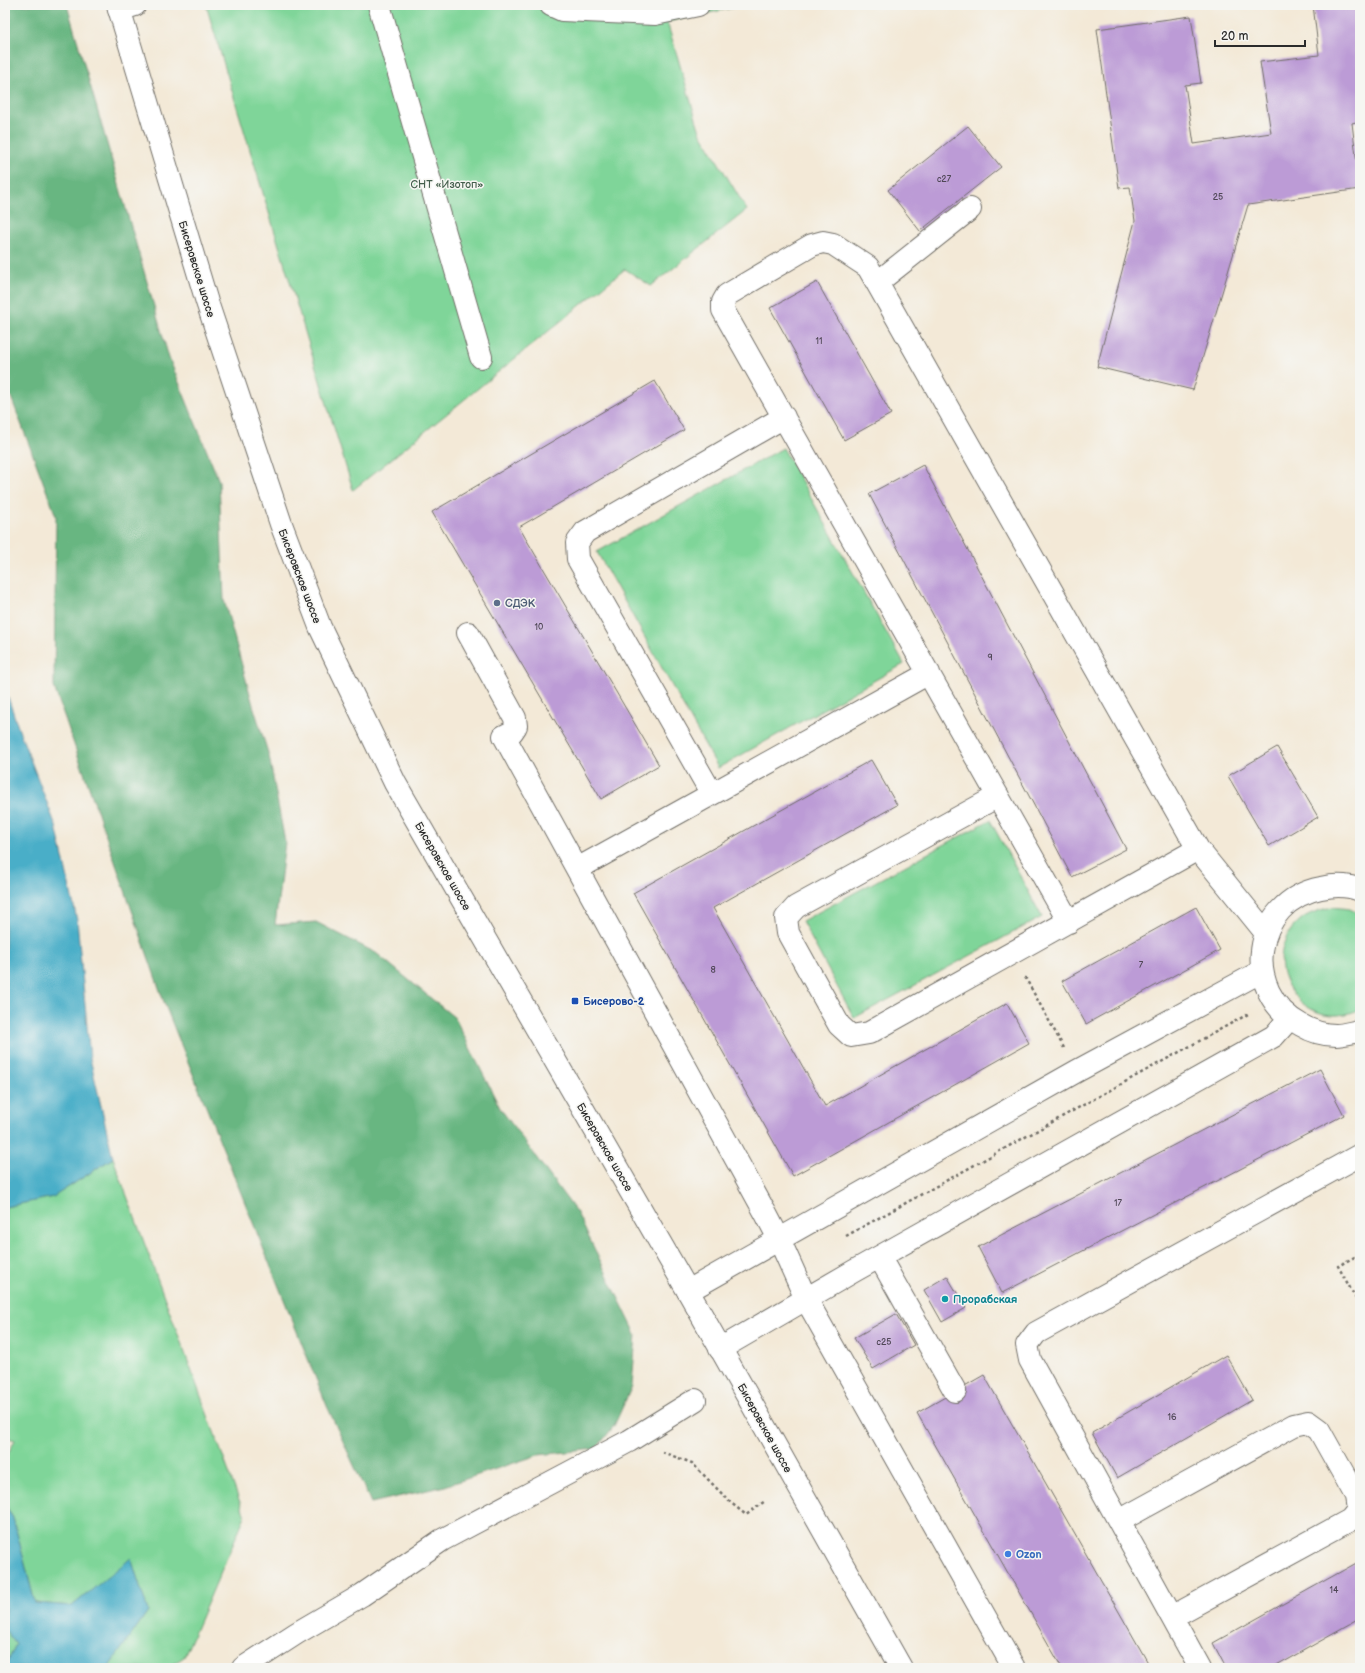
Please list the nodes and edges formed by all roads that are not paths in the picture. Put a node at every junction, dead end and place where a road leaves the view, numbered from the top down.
1 (379, 5) edge
2 (551, 5) edge
3 (698, 5) edge
4 (124, 7) edge
5 (970, 208) dead end
6 (878, 282) junction
7 (481, 357) dead end
8 (784, 417) junction
9 (468, 633) dead end
10 (929, 673) junction
11 (712, 794) junction
12 (998, 796) junction
13 (1198, 849) junction
14 (577, 869) junction
15 (1360, 890) edge
16 (1069, 922) junction
17 (1266, 933) junction
18 (1262, 971) junction
19 (1289, 1019) junction
20 (1360, 1031) edge
21 (1360, 1155) edge
22 (779, 1239) junction
23 (880, 1258) junction
24 (688, 1291) junction
25 (806, 1299) junction
26 (720, 1348) junction
27 (955, 1391) dead end
28 (695, 1400) dead end
29 (1119, 1522) junction
30 (1172, 1617) junction
31 (243, 1668) edge
32 (901, 1668) edge
33 (1014, 1668) edge
34 (1200, 1668) edge

1 - 7 main road
2 - 3 main road
4 - 24 main road, Бисеровское шоссе
5 - 6 main road
6 - 8 main road
6 - 13 main road
8 - 10 main road
8 - 11 main road
9 - 14 main road
10 - 11 main road
10 - 12 main road
11 - 14 main road
12 - 16 main road
12 - 16 main road
13 - 16 main road
13 - 17 main road
14 - 22 main road
15 - 17 main road
17 - 18 main road
18 - 19 main road
18 - 22 main road
19 - 20 main road
19 - 23 main road
21 - 29 main road
22 - 24 main road
22 - 25 main road
23 - 25 main road
23 - 27 main road
24 - 26 main road, Бисеровское шоссе
25 - 26 main road
25 - 33 main road
26 - 32 main road, Бисеровское шоссе
28 - 31 main road
29 - 30 main road
29 - 30 main road
30 - 34 main road

